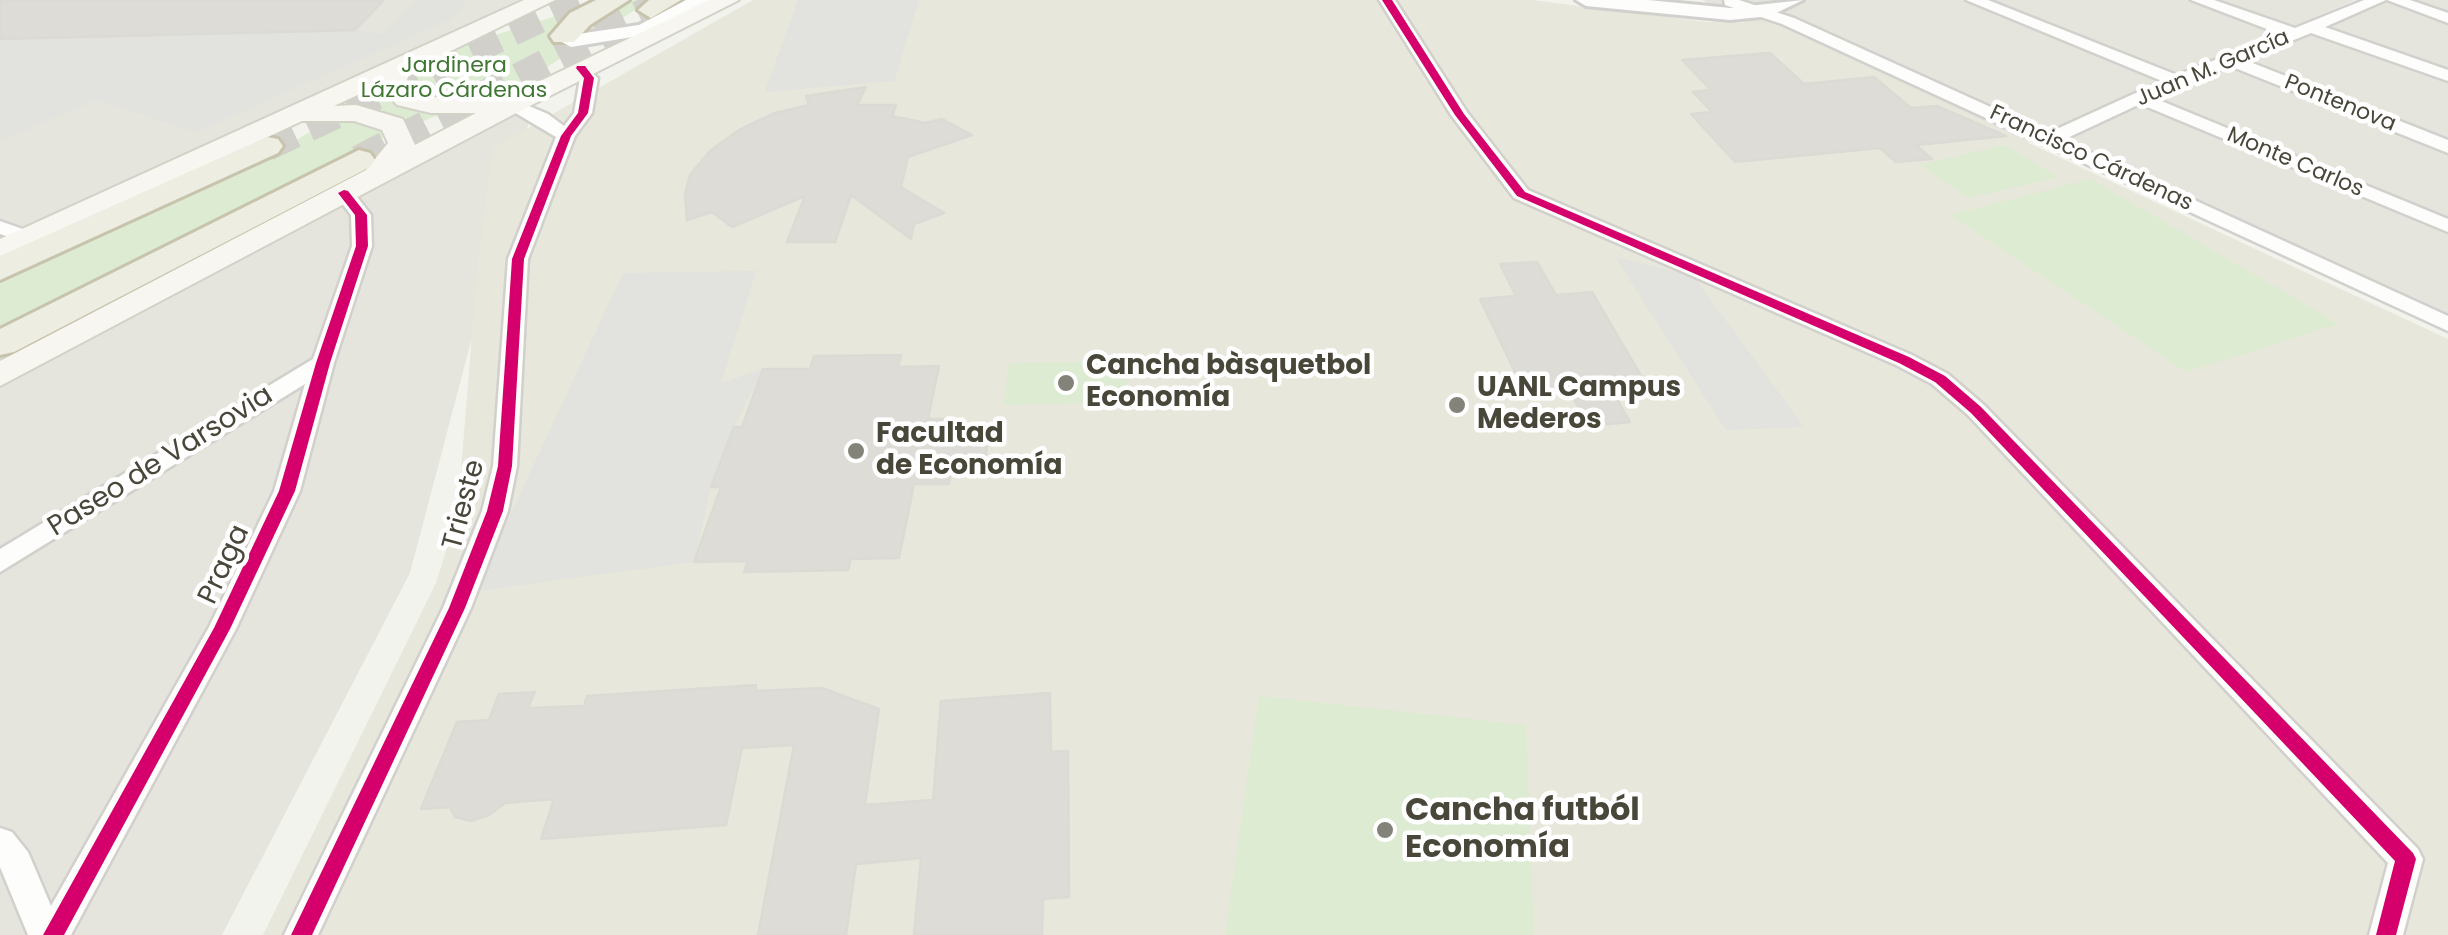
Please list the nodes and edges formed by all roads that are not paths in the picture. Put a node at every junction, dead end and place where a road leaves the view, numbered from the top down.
1 (543, 0) edge
2 (617, 0) edge
3 (701, 0) edge
4 (727, 0) edge
5 (1387, 0) edge
6 (1589, 0) edge
7 (1692, 0) edge
8 (1793, 0) edge
9 (1974, 0) edge
10 (2199, 0) edge
11 (2378, 0) edge
12 (2395, 0) edge
13 (1734, 1) edge
14 (664, 9) edge
15 (1763, 12) junction
16 (2448, 18) edge
17 (496, 22) junction
18 (2304, 31) junction
19 (572, 49) junction
20 (2232, 60) junction
21 (400, 68) junction
22 (2448, 76) edge
23 (2177, 81) junction
24 (2142, 99) junction
25 (510, 105) junction
26 (274, 134) junction
27 (566, 136) junction
28 (2048, 140) junction
29 (2448, 147) edge
30 (357, 178) junction
31 (2448, 226) edge
32 (0, 227) edge
33 (27, 238) junction
34 (0, 250) edge
35 (0, 270) edge
36 (2448, 324) edge
37 (0, 344) edge
38 (322, 363) junction
39 (0, 374) edge
40 (0, 562) edge
41 (0, 842) edge
42 (44, 935) edge
43 (52, 935) edge
44 (302, 935) edge
45 (2386, 935) edge

1 - 17 main road
2 - 14 street
2 - 19 highway
3 - 14 street
4 - 19 main road
5 - 45 street
6 - 15 street
7 - 13 street
8 - 15 street
9 - 23 street
10 - 18 street
11 - 18 street, Juan M. García
12 - 16 street
13 - 15 street, Francisco Cárdenas
14 - 19 street
15 - 28 street, Francisco Cárdenas
17 - 19 main road
17 - 21 main road
18 - 20 street, Juan M. García
18 - 22 street
19 - 25 main road
19 - 27 street, Trieste
20 - 23 street, Juan M. García
20 - 29 street, Pontenova
21 - 25 main road
21 - 26 main road
23 - 24 street, Juan M. García
24 - 28 street, Juan M. García
24 - 31 street, Monte Carlos
25 - 27 street
25 - 30 main road
26 - 30 main road
26 - 33 main road
26 - 35 highway
27 - 44 street, Trieste
28 - 36 street, Francisco Cárdenas
30 - 37 highway
30 - 38 street, Praga
30 - 39 main road
32 - 33 street
33 - 34 main road
38 - 40 street, Paseo de Varsovia
38 - 43 street, Praga
41 - 42 street

